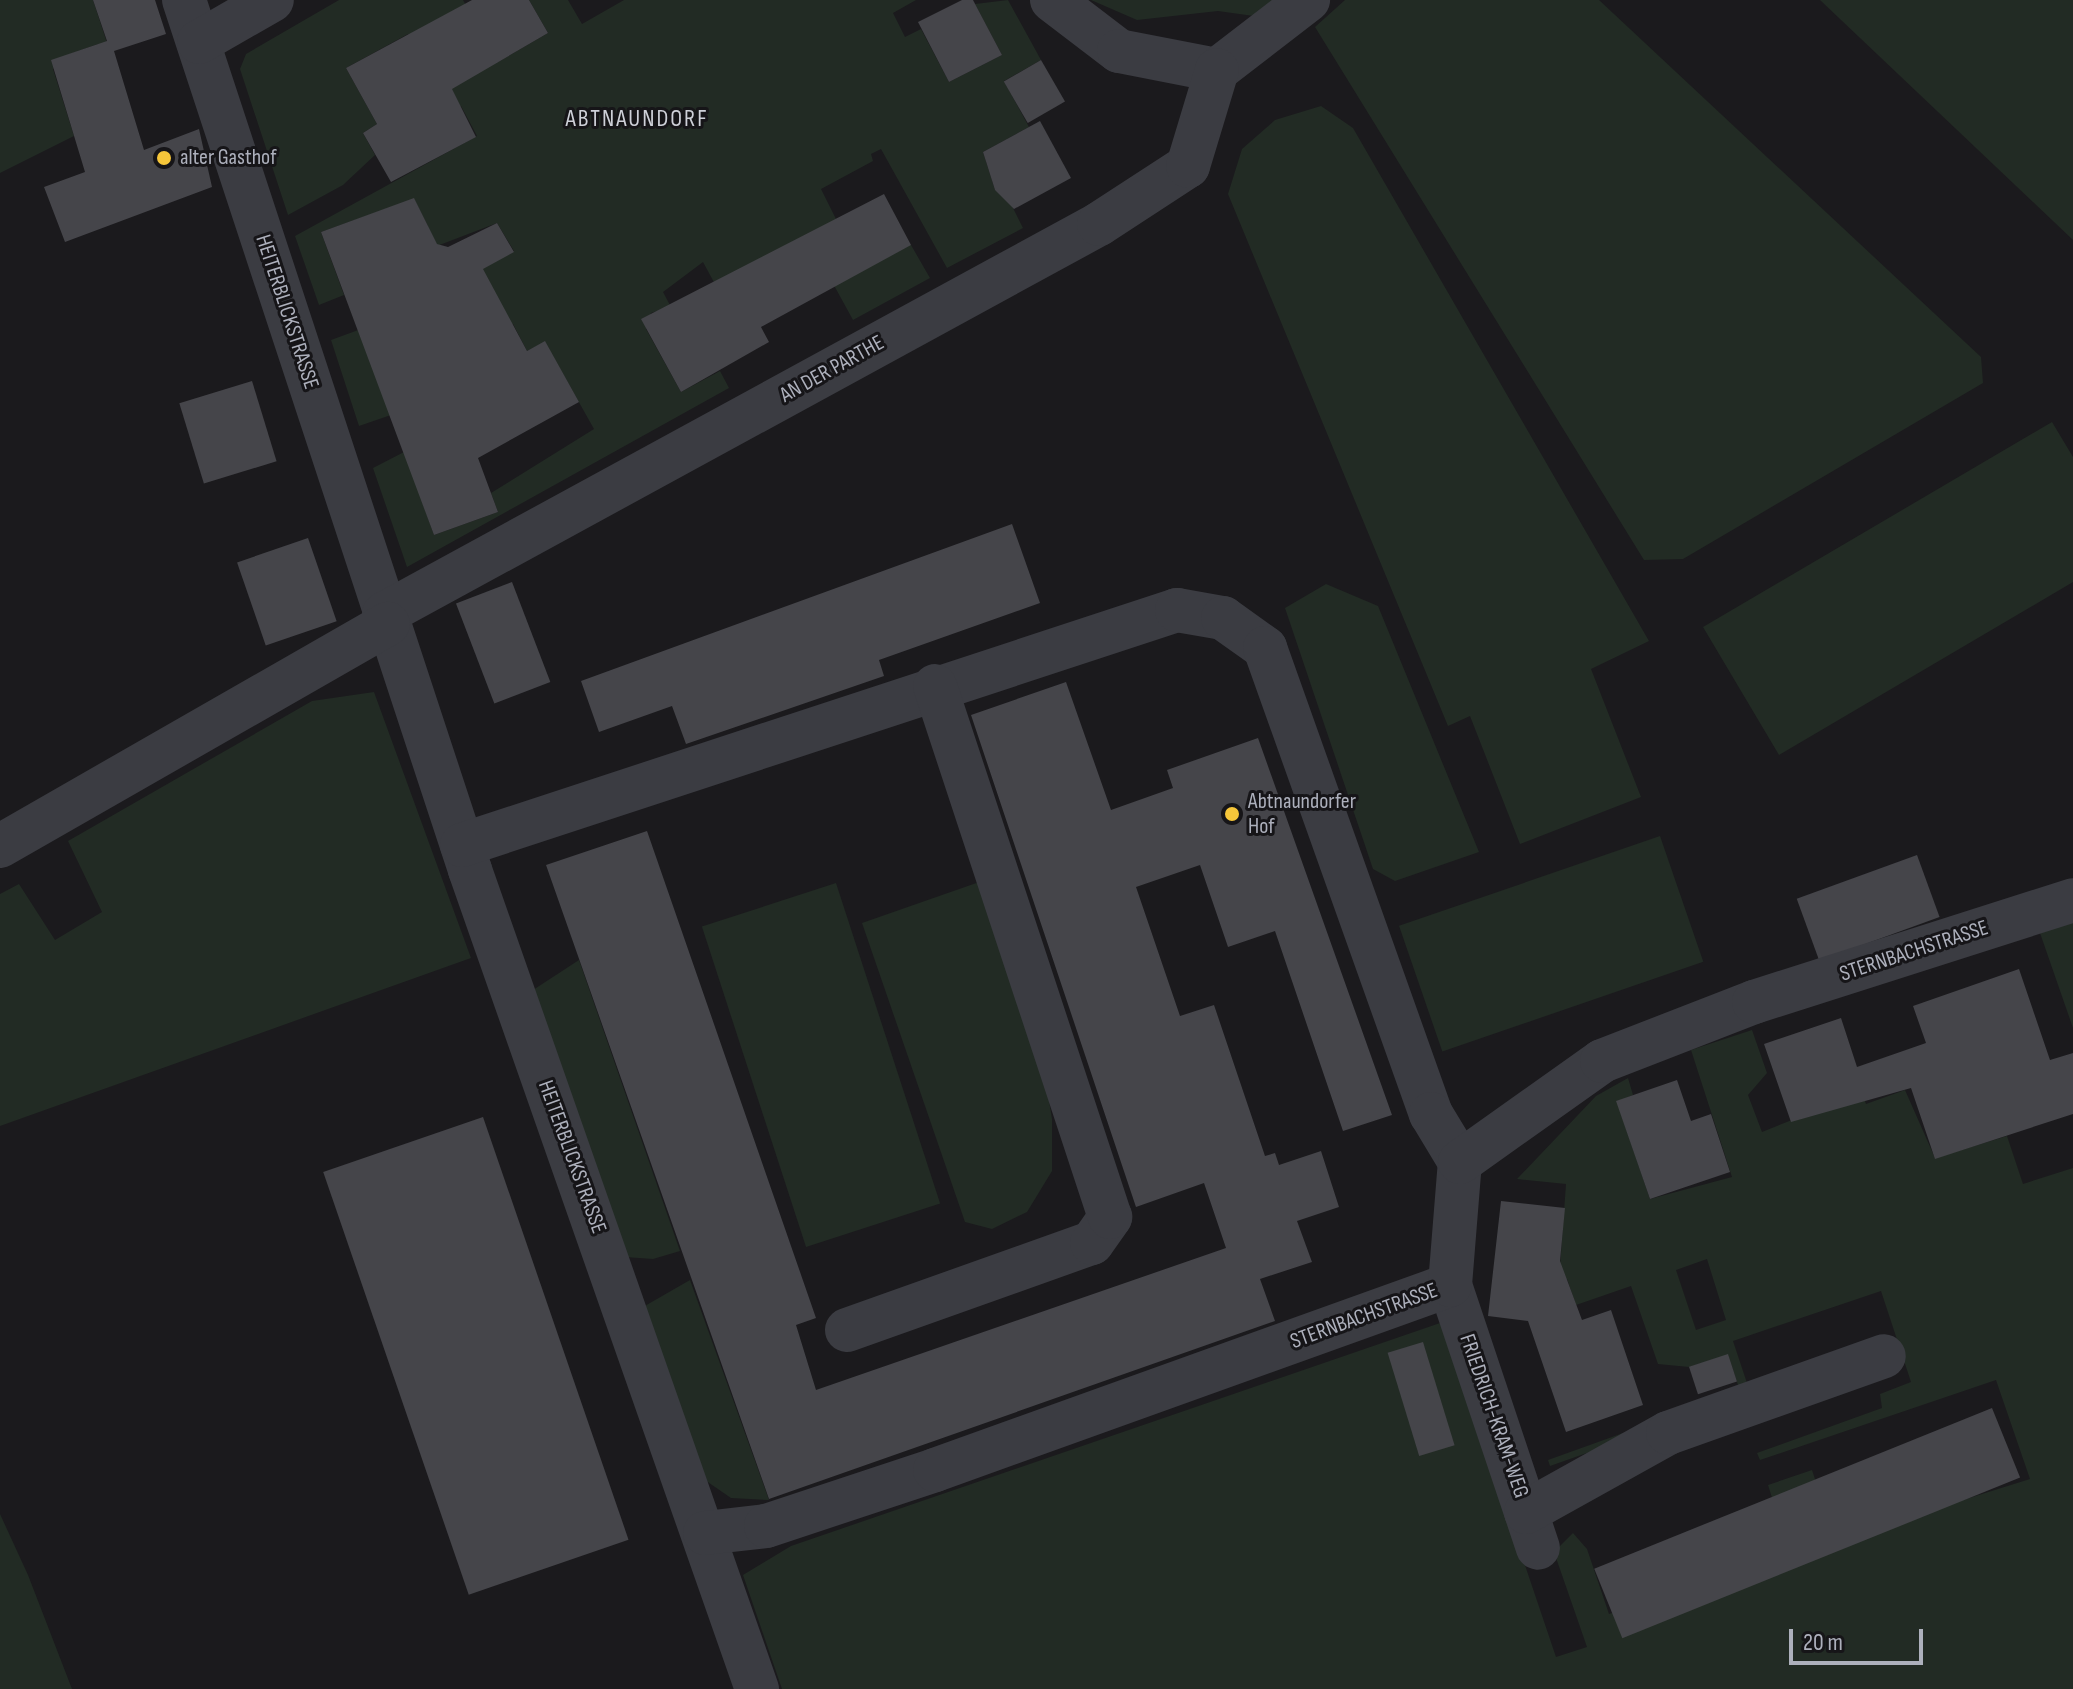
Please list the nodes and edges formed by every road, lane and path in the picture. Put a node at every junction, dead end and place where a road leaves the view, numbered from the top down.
1 (184, 0) edge
2 (272, 0) edge
3 (1052, 0) edge
4 (1308, 0) edge
5 (199, 42) junction
6 (1217, 70) junction
7 (386, 619) junction
8 (935, 686) junction
9 (462, 845) junction
10 (0, 846) edge
11 (2073, 900) edge
12 (1460, 1162) junction
13 (1450, 1285) junction
14 (847, 1330) dead end
15 (1884, 1356) dead end
16 (705, 1533) junction
17 (757, 1689) edge

1 - 5 street, HEITERBLICKSTRASSE
2 - 5 street
3 - 6 street
4 - 6 street
5 - 7 street, HEITERBLICKSTRASSE
6 - 7 street, AN DER PARTHE
7 - 9 street, HEITERBLICKSTRASSE
7 - 10 street
8 - 9 street
8 - 12 street
8 - 14 street
9 - 16 street, HEITERBLICKSTRASSE
11 - 12 street, STERNBACHSTRASSE
12 - 13 street, STERNBACHSTRASSE
13 - 15 street, FRIEDRICH-KRAM-WEG
13 - 16 street, STERNBACHSTRASSE
16 - 17 street, HEITERBLICKSTRASSE

